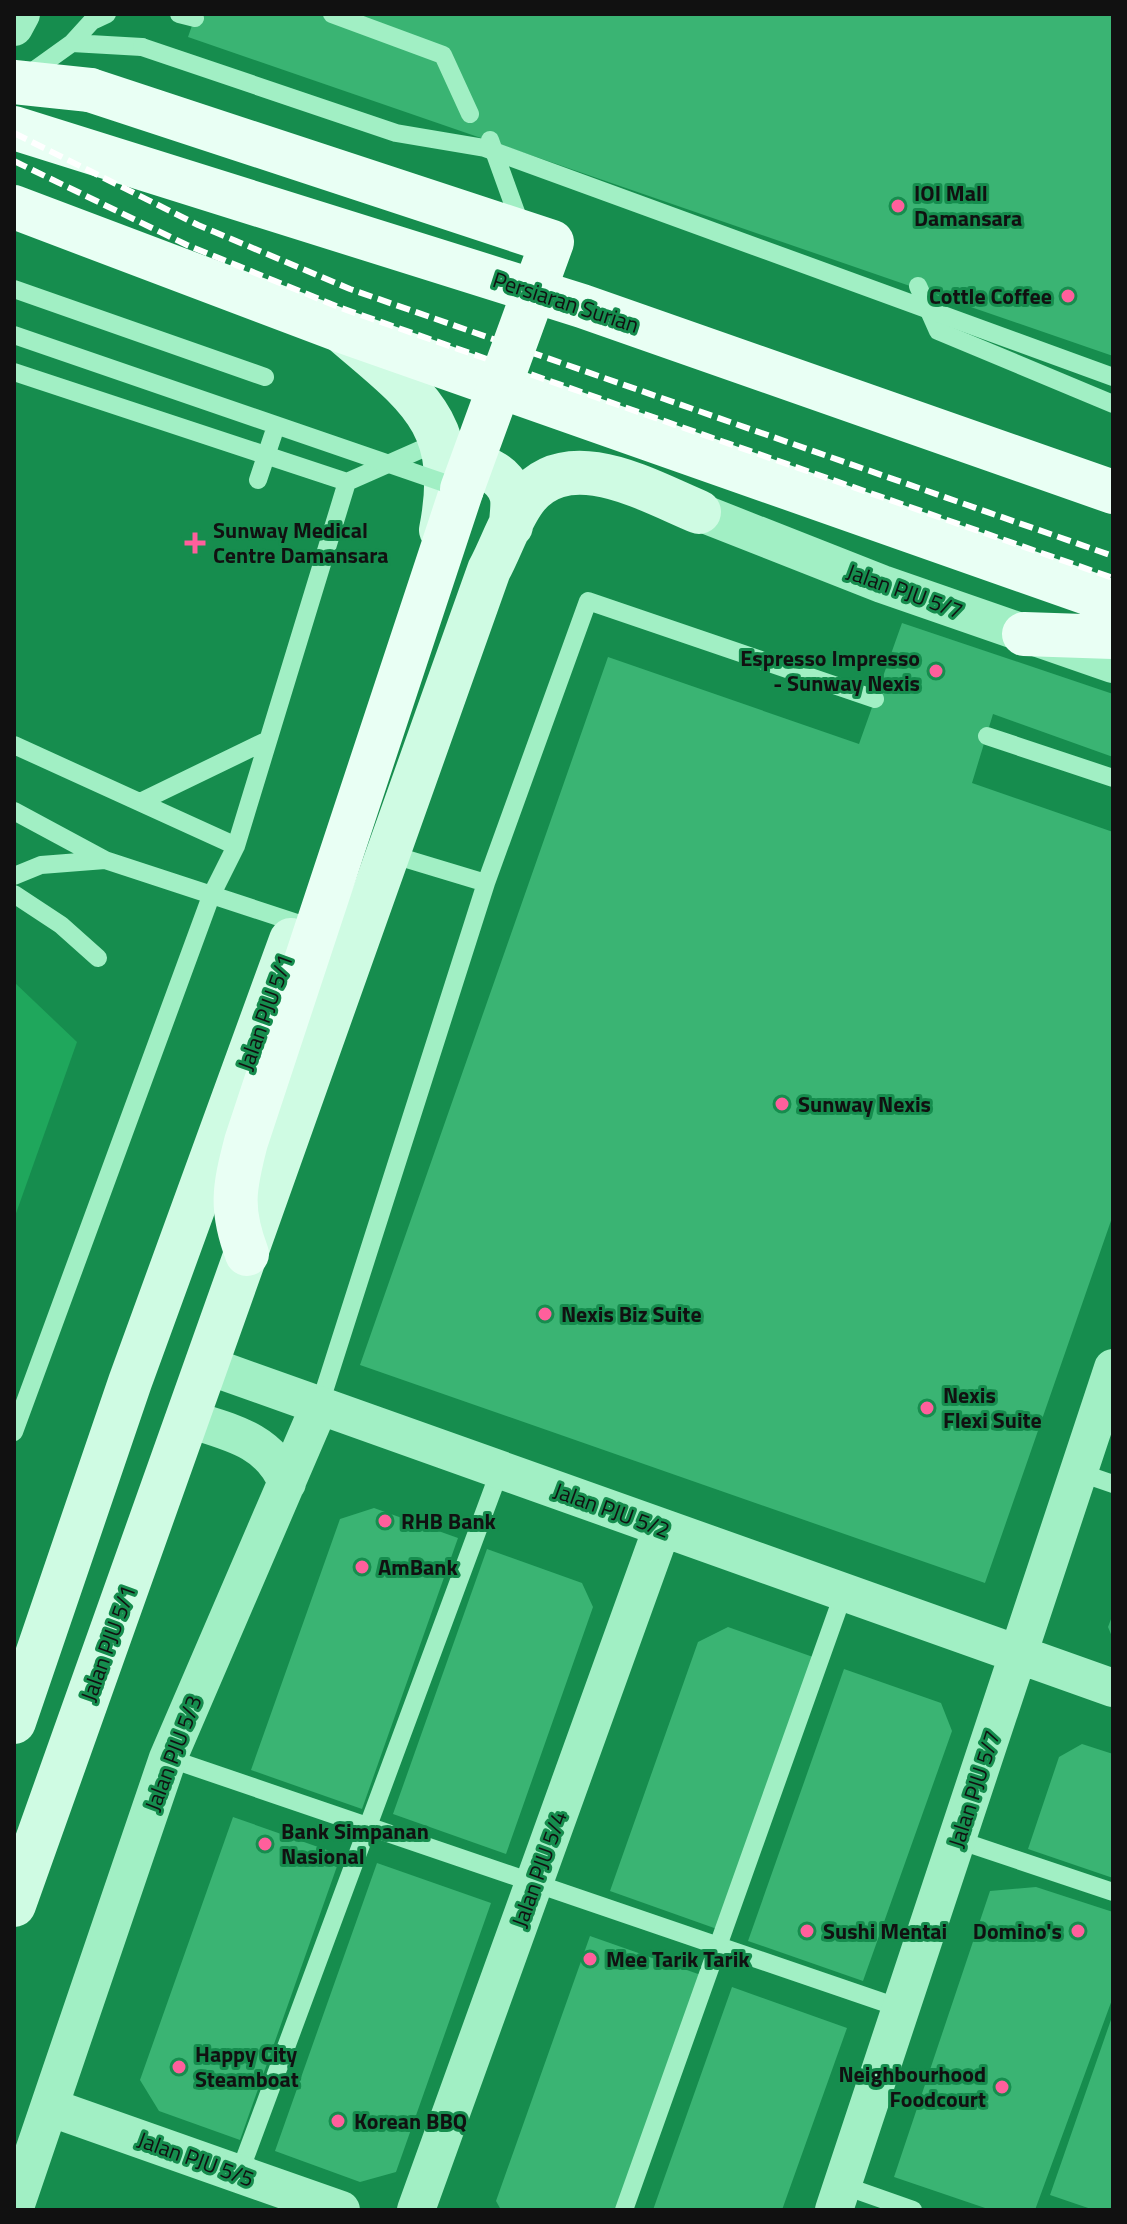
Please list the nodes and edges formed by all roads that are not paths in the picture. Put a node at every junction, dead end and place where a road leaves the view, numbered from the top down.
1 (21, 14) edge
2 (31, 14) edge
3 (107, 14) edge
4 (332, 14) edge
5 (14, 30) edge
6 (72, 43) junction
7 (15, 82) edge
8 (470, 114) dead end
9 (14, 128) edge
10 (490, 140) dead end
11 (14, 207) edge
12 (918, 286) dead end
13 (569, 288) junction
14 (14, 289) edge
15 (342, 331) junction
16 (14, 335) edge
17 (14, 372) edge
18 (265, 377) dead end
19 (1113, 377) edge
20 (1113, 404) edge
21 (276, 426) junction
22 (440, 441) junction
23 (258, 480) dead end
24 (347, 482) junction
25 (455, 491) junction
26 (1113, 492) edge
27 (699, 512) joint
28 (511, 526) junction
29 (1113, 602) edge
30 (1024, 634) junction
31 (1113, 637) edge
32 (1113, 664) edge
33 (875, 699) dead end
34 (987, 736) dead end
35 (268, 740) junction
36 (14, 745) edge
37 (1113, 778) edge
38 (140, 802) junction
39 (14, 811) edge
40 (236, 846) junction
41 (390, 854) junction
42 (105, 860) junction
43 (14, 876) edge
44 (486, 883) junction
45 (14, 894) edge
46 (211, 896) junction
47 (297, 923) junction
48 (98, 958) dead end
49 (247, 1254) junction
50 (206, 1365) junction
51 (1113, 1368) edge
52 (319, 1407) junction
53 (189, 1419) junction
54 (14, 1432) edge
55 (500, 1470) junction
56 (1097, 1478) edge
57 (287, 1483) junction
58 (662, 1528) junction
59 (844, 1592) junction
60 (1017, 1653) junction
61 (1113, 1688) edge
62 (14, 1722) edge
63 (168, 1758) junction
64 (366, 1824) junction
65 (958, 1840) junction
66 (534, 1883) junction
67 (1113, 1892) edge
68 (14, 1905) edge
69 (719, 1945) junction
70 (903, 2009) junction
71 (52, 2108) junction
72 (239, 2174) junction
73 (838, 2198) edge
74 (14, 2210) edge
75 (341, 2210) edge
76 (416, 2210) edge
77 (624, 2210) edge
78 (913, 2210) edge

1 - 5 street
2 - 5 lane
3 - 6 lane
4 - 8 lane
6 - 7 lane
6 - 19 lane, bridge
7 - 25 main road, bridge
9 - 13 main road, Persiaran Surian
10 - 13 lane
11 - 15 main road
12 - 20 lane
13 - 26 main road, Persiaran Surian
14 - 18 lane
15 - 22 street, Jalan PJU 5/1
15 - 29 main road
16 - 21 lane, bridge
17 - 24 lane
21 - 23 lane, bridge
21 - 25 lane, bridge
22 - 24 lane
22 - 25 street, Jalan PJU 5/1
24 - 35 lane
25 - 28 street
25 - 47 street, Jalan PJU 5/1
25 - 49 main road
27 - 28 street, Jalan PJU 5/1
27 - 30 street, Jalan PJU 5/7
28 - 41 street, Jalan PJU 5/1
30 - 31 main road
30 - 32 street, Jalan PJU 5/7
33 - 44 lane
34 - 37 lane
35 - 38 lane
35 - 40 lane
36 - 38 lane
38 - 40 lane
39 - 42 lane
40 - 46 lane
41 - 44 lane
41 - 49 street, Jalan PJU 5/1
42 - 43 lane
42 - 46 lane
44 - 52 lane
45 - 48 lane
46 - 47 lane
46 - 54 lane
47 - 62 street, Jalan PJU 5/1
49 - 50 street, Jalan PJU 5/1
50 - 52 street, Jalan PJU 5/2
50 - 53 street, Jalan PJU 5/1
51 - 56 street, Jalan PJU 5/7
52 - 55 street, Jalan PJU 5/2
52 - 57 street, Jalan PJU 5/3
53 - 57 street
53 - 68 street, Jalan PJU 5/1
55 - 58 street, Jalan PJU 5/2
55 - 64 lane
56 - 60 street, Jalan PJU 5/7
57 - 63 street, Jalan PJU 5/3
58 - 59 street, Jalan PJU 5/2
58 - 66 street, Jalan PJU 5/4
59 - 60 street, Jalan PJU 5/2
59 - 69 lane
60 - 61 street, Jalan PJU 5/2
60 - 65 street, Jalan PJU 5/7
63 - 64 lane
63 - 71 street, Jalan PJU 5/3
64 - 66 lane
64 - 72 lane
65 - 67 lane
65 - 70 street, Jalan PJU 5/7
66 - 69 lane
66 - 76 street, Jalan PJU 5/4
69 - 70 lane
69 - 77 lane
70 - 73 street, Jalan PJU 5/7
71 - 72 street, Jalan PJU 5/5
71 - 74 street, Jalan PJU 5/3
72 - 75 street, Jalan PJU 5/5
73 - 78 lane

